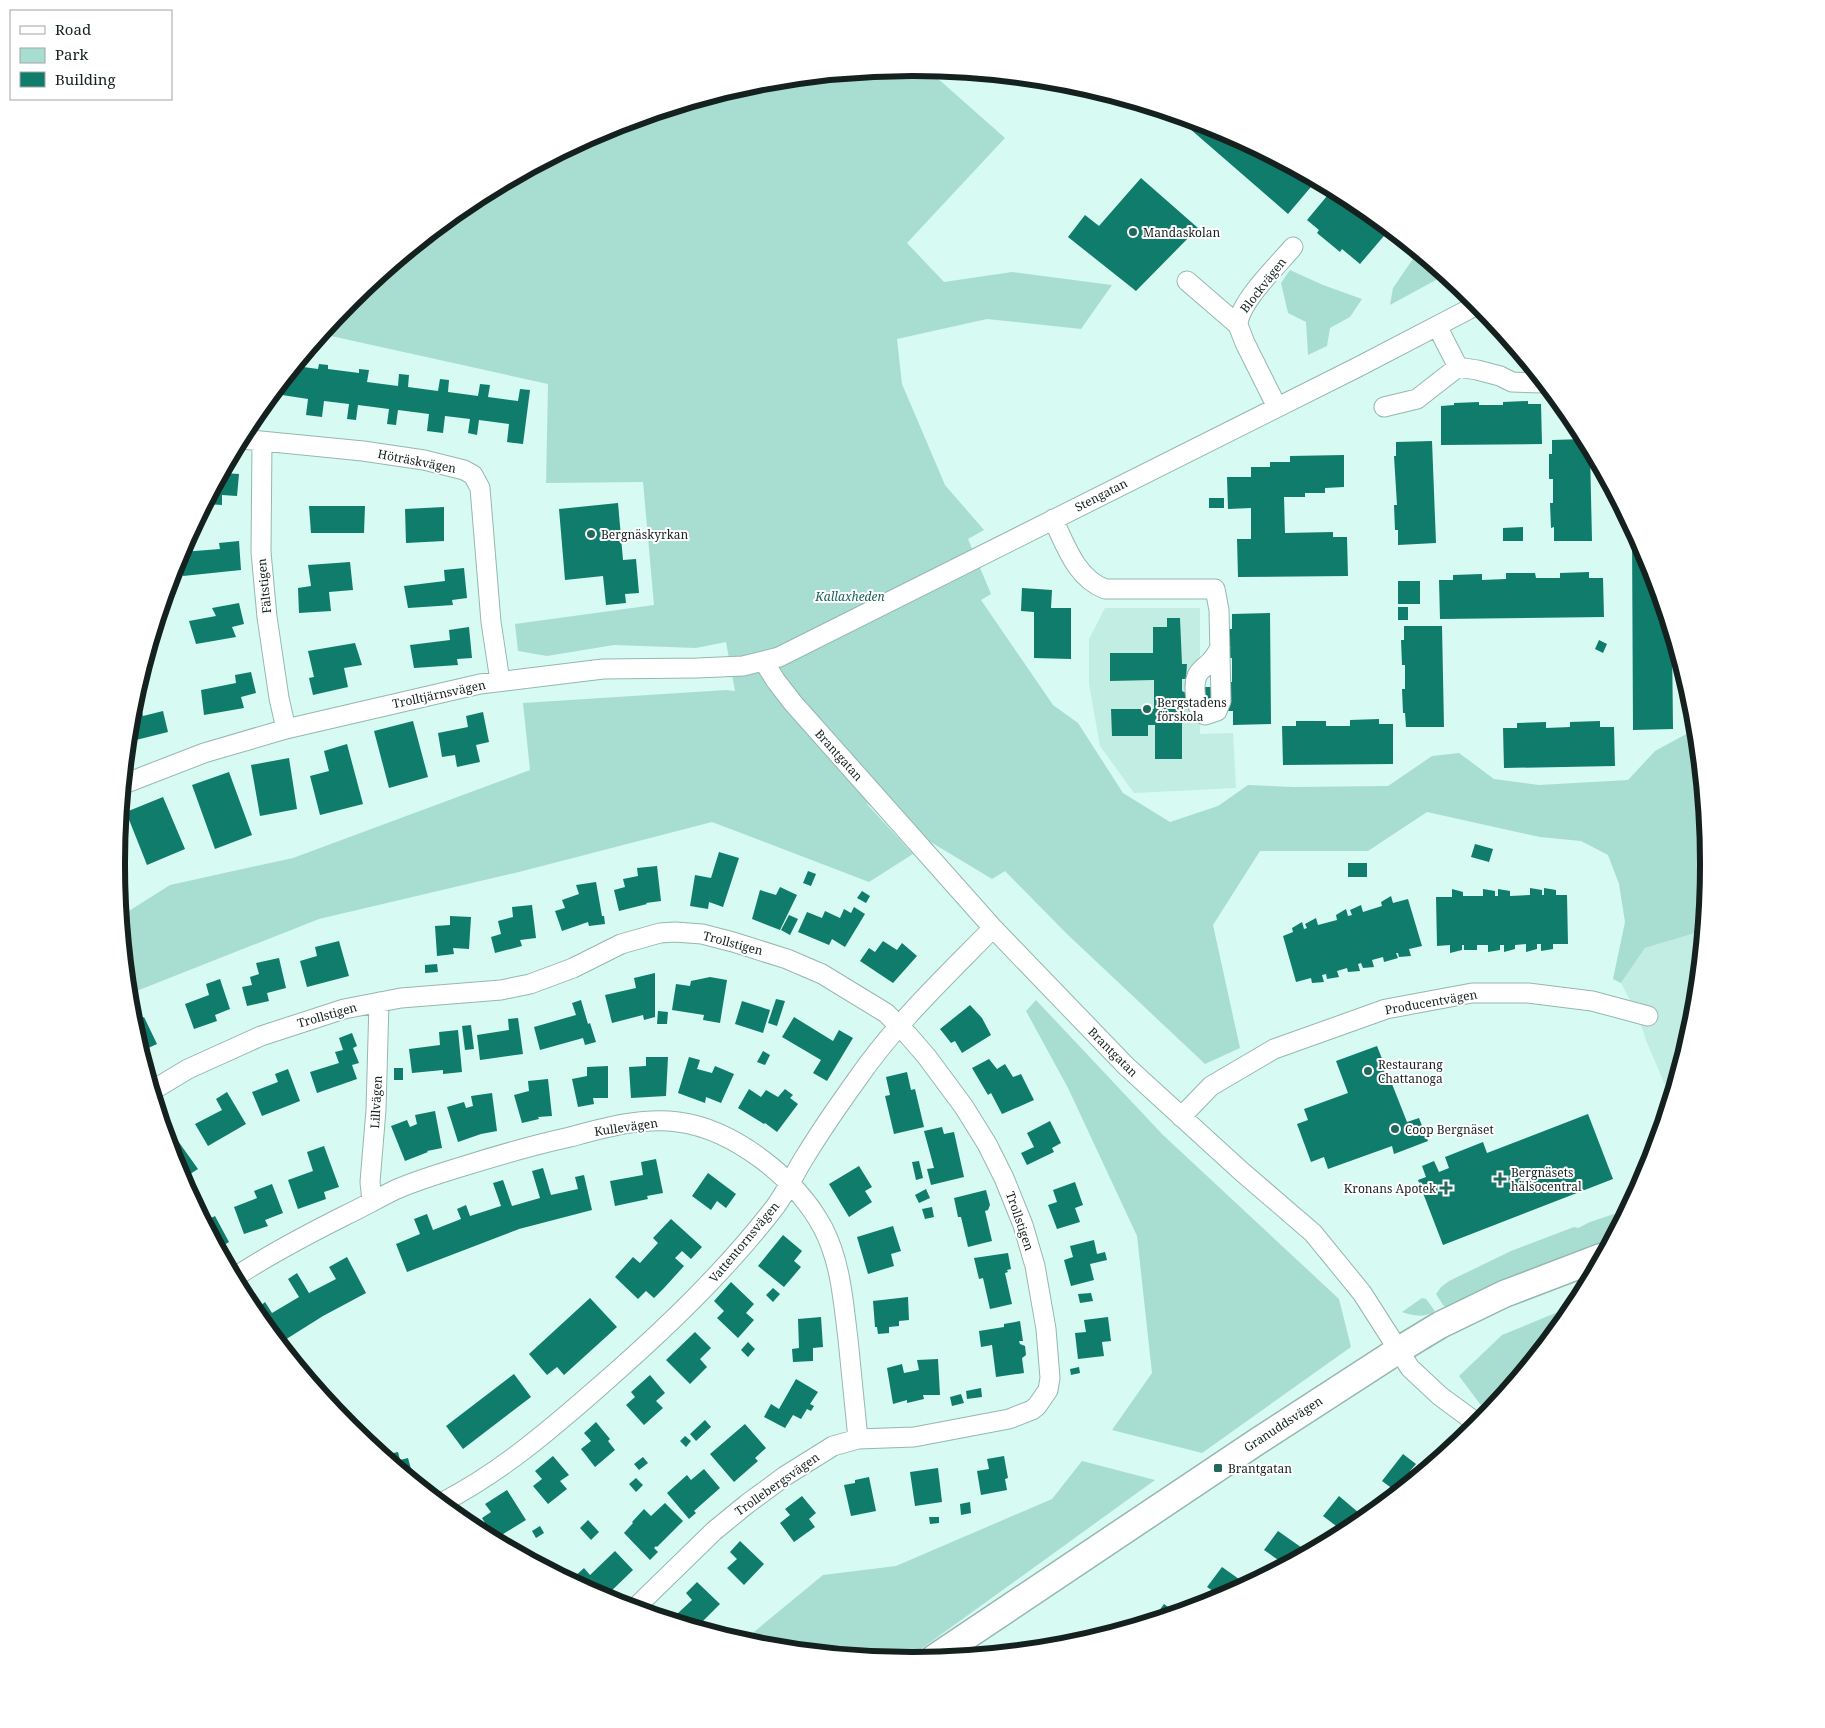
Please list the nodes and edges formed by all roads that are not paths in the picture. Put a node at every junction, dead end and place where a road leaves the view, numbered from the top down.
1 (1293, 246) dead end
2 (1187, 281) dead end
3 (1471, 308) edge
4 (1238, 325) junction
5 (1437, 326) junction
6 (1458, 367) junction
7 (1536, 383) edge
8 (1277, 407) junction
9 (1384, 407) dead end
10 (249, 440) edge
11 (262, 442) junction
12 (1053, 520) junction
13 (1220, 648) dead end
14 (764, 662) junction
15 (500, 681) junction
16 (286, 729) junction
17 (129, 782) edge
18 (993, 928) junction
19 (379, 1002) junction
20 (1648, 1016) dead end
21 (898, 1026) junction
22 (158, 1087) edge
23 (1181, 1117) junction
24 (789, 1184) junction
25 (372, 1202) junction
26 (1594, 1260) edge
27 (240, 1274) edge
28 (1397, 1351) junction
29 (1050, 1378) joint
30 (1472, 1419) edge
31 (858, 1439) junction
32 (447, 1499) edge
33 (640, 1603) edge
34 (945, 1651) edge

1 - 4 street, Blockvägen
2 - 4 street
3 - 5 street, Stengatan
4 - 8 street
5 - 6 street
5 - 8 street, Stengatan
6 - 7 street
6 - 9 street
8 - 12 street, Stengatan
10 - 11 street, Höträskvägen
11 - 15 street, Höträskvägen
11 - 16 street, Fältstigen
12 - 13 street
12 - 14 street, Stengatan
14 - 15 street, Trolltjärnsvägen
14 - 18 street, Brantgatan
15 - 16 street, Trolltjärnsvägen
16 - 17 street, Trolltjärnsvägen
18 - 21 street, Vattentornsvägen
18 - 23 street, Brantgatan
19 - 21 street, Trollstigen
19 - 22 street, Trollstigen
19 - 25 street, Lillvägen
20 - 23 street, Producentvägen
21 - 24 street, Vattentornsvägen
21 - 29 street, Trollstigen
23 - 28 street, Brantgatan
24 - 25 street, Kullevägen
24 - 31 street, Kullevägen
24 - 32 street, Vattentornsvägen
25 - 27 street, Kullevägen
26 - 28 street, Granuddsvägen
28 - 30 street, Brantgatan
28 - 34 street, Granuddsvägen
29 - 31 street, Trollebergsvägen
31 - 33 street, Trollebergsvägen

